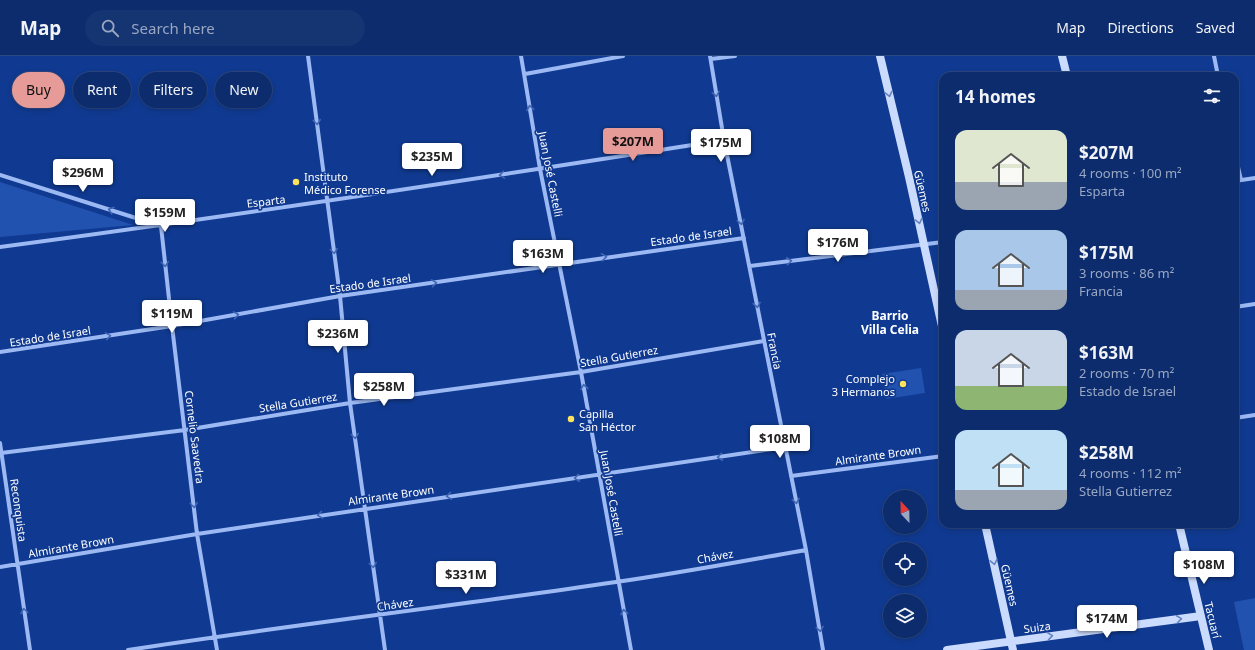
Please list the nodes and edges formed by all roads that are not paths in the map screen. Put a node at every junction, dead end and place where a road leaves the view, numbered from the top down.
1 (308, 56) edge
2 (521, 56) edge
3 (623, 56) edge
4 (735, 56) edge
5 (880, 56) edge
6 (1062, 56) edge
7 (1214, 56) edge
8 (710, 58) edge
9 (1066, 72) edge
10 (1217, 72) edge
11 (525, 74) junction
12 (724, 140) junction
13 (540, 169) junction
14 (1239, 171) edge
15 (0, 175) edge
16 (1255, 178) edge
17 (1241, 180) joint
18 (327, 202) junction
19 (161, 226) junction
20 (744, 238) junction
21 (939, 242) edge
22 (924, 244) junction
23 (0, 246) edge
24 (559, 264) junction
25 (750, 266) junction
26 (340, 296) junction
27 (1255, 304) edge
28 (1239, 306) edge
29 (939, 313) edge
30 (172, 326) junction
31 (764, 341) junction
32 (0, 352) edge
33 (581, 372) junction
34 (350, 403) junction
35 (1255, 415) edge
36 (1239, 417) edge
37 (184, 430) junction
38 (0, 444) edge
39 (786, 447) junction
40 (1, 453) junction
41 (939, 457) edge
42 (600, 474) junction
43 (792, 476) junction
44 (365, 508) junction
45 (987, 528) edge
46 (1180, 528) edge
47 (197, 534) junction
48 (806, 550) junction
49 (17, 564) junction
50 (0, 567) edge
51 (618, 582) junction
52 (380, 615) junction
53 (1200, 616) junction
54 (215, 637) junction
55 (1011, 642) junction
56 (30, 650) edge
57 (128, 650) edge
58 (217, 650) edge
59 (385, 650) edge
60 (631, 650) edge
61 (823, 650) edge
62 (947, 650) edge
63 (1013, 650) edge
64 (1209, 650) edge

1 -> 18 street
2 - 11 street, Juan José Castelli
3 - 11 street
4 - 8 street
5 -> 22 street, Güemes
6 - 9 street
7 - 10 street
8 -> 12 street, Francia
13 -> 11 street, Juan José Castelli
12 - 13 street, Esparta
12 -> 20 street, Francia
13 -> 18 street, Esparta
13 - 24 street, Juan José Castelli
14 - 17 street
19 -> 15 street
16 - 17 street
18 - 19 street, Esparta
18 -> 26 street
19 - 23 street, Esparta
19 -> 30 street, Cornelio Saavedra
24 -> 20 street, Estado de Israel
20 - 25 street, Francia
21 - 22 street
25 -> 22 street
22 - 29 street, Güemes
26 -> 24 street, Estado de Israel
24 - 33 street, Juan José Castelli
25 -> 31 street, Francia
30 -> 26 street, Estado de Israel
26 - 34 street
27 - 28 street
32 -> 30 street, Estado de Israel
30 - 37 street, Cornelio Saavedra
31 - 33 street, Stella Gutierrez
31 - 39 street, Francia
33 - 34 street, Stella Gutierrez
42 -> 33 street, Juan José Castelli
34 - 37 street, Stella Gutierrez
34 -> 44 street
35 - 36 street
37 - 40 street, Stella Gutierrez
37 -> 47 street, Cornelio Saavedra
38 - 40 street, Reconquista
39 -> 42 street, Almirante Brown
39 - 43 street, Francia
40 - 49 street, Reconquista
41 - 43 street, Almirante Brown
42 -> 44 street, Almirante Brown
42 - 51 street, Juan José Castelli
43 -> 48 street, Francia
44 -> 47 street, Almirante Brown
44 -> 52 street
45 -> 55 street, Güemes
46 - 53 street, Tacuarí
47 - 49 street, Almirante Brown
47 - 54 street, Cornelio Saavedra
48 - 51 street, Chávez
48 -> 61 street, Francia
49 - 50 street, Almirante Brown
56 -> 49 street, Reconquista
51 - 52 street, Chávez
60 -> 51 street, Juan José Castelli
52 - 54 street, Chávez
52 - 59 street
55 -> 53 street, Suiza
53 - 64 street, Tacuarí
54 - 57 street, Chávez
54 - 58 street, Cornelio Saavedra
55 - 62 street, Suiza
55 - 63 street, Güemes

